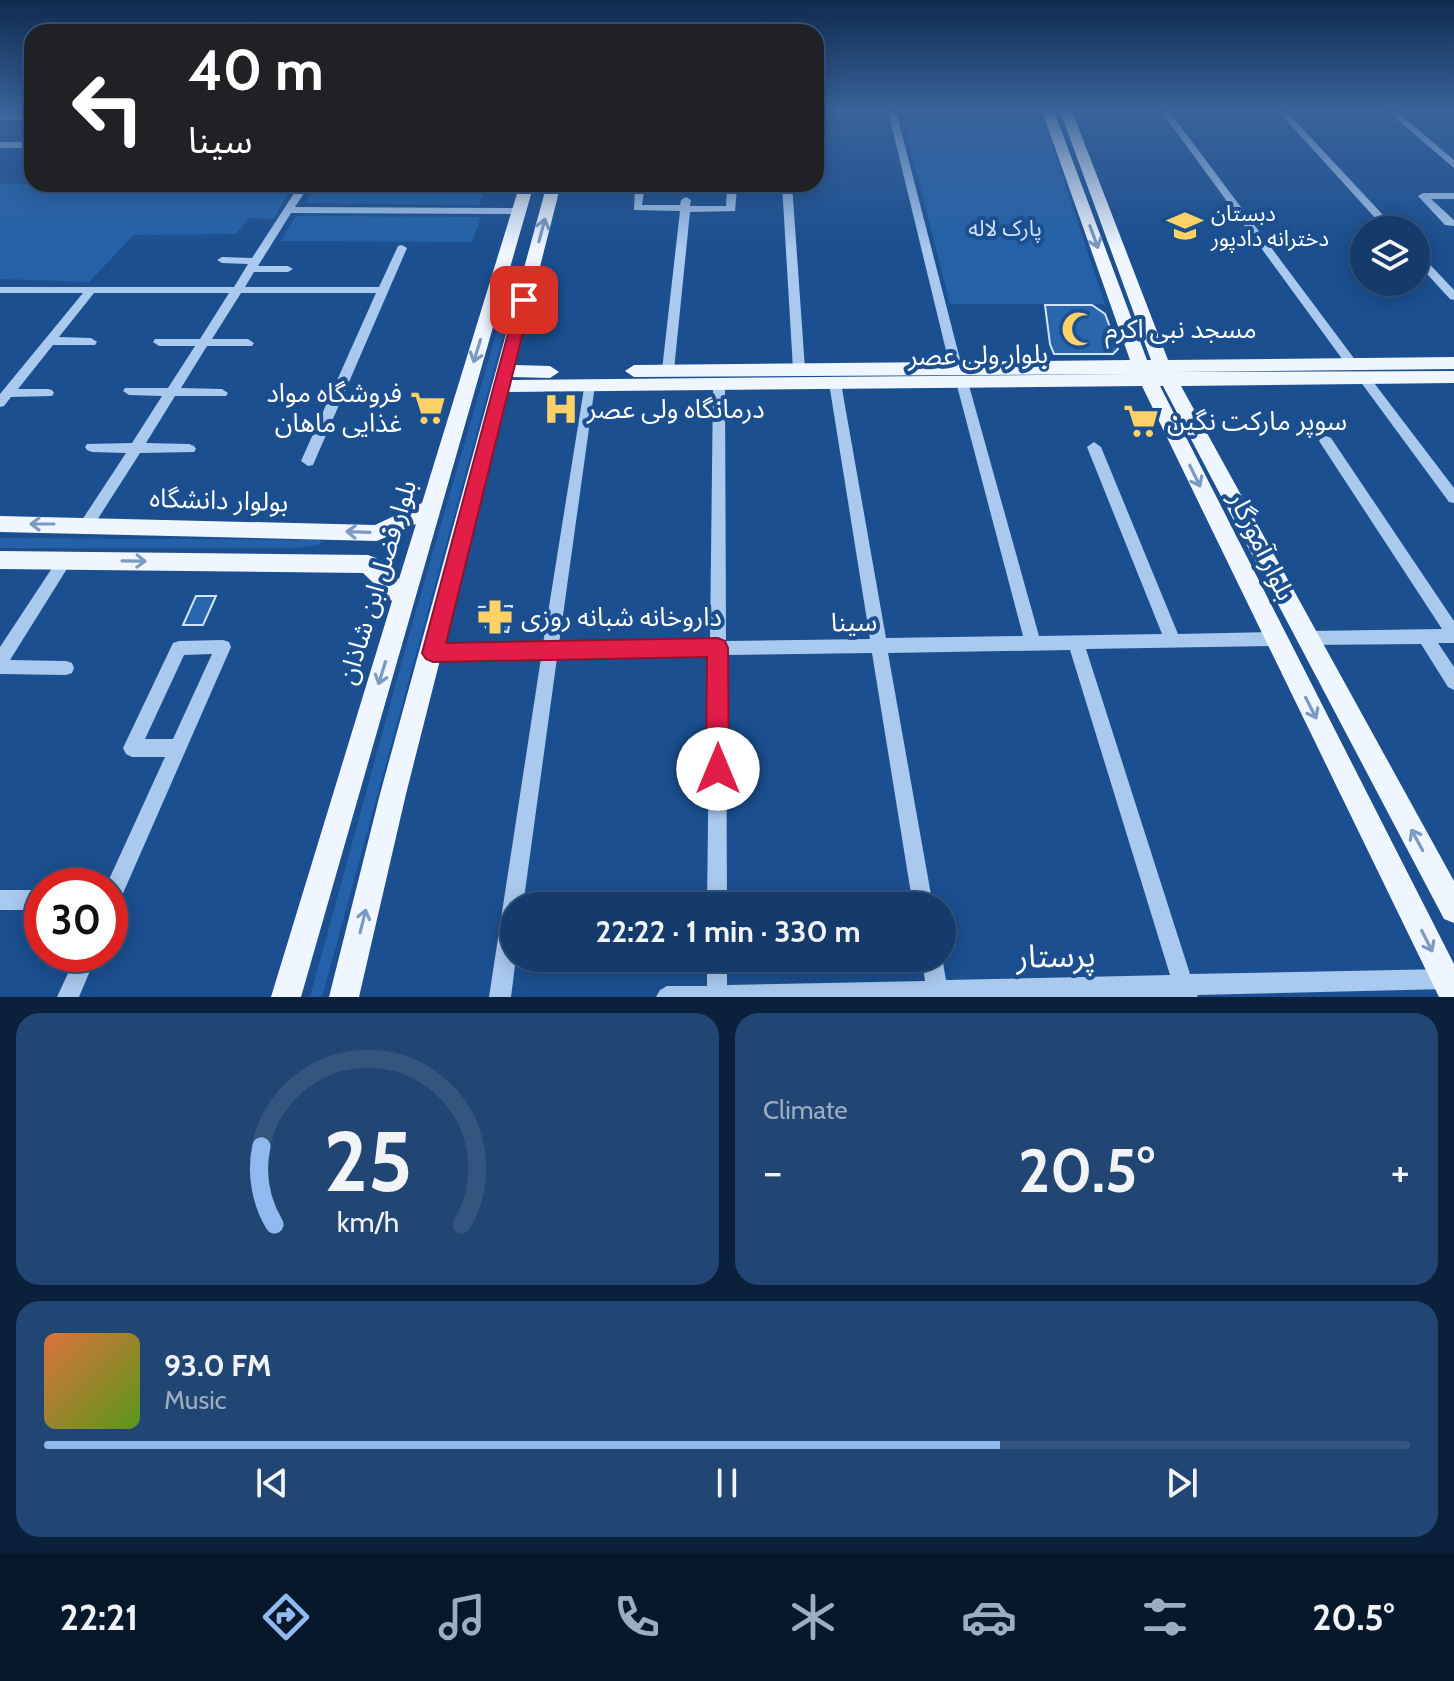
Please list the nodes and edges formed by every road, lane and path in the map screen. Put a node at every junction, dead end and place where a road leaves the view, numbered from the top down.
1 (904, 158) edge
2 (1070, 158) edge
3 (1078, 158) edge
4 (1199, 158) edge
5 (1325, 158) edge
6 (300, 192) edge
7 (525, 192) edge
8 (552, 192) edge
9 (639, 192) edge
10 (686, 192) edge
11 (732, 192) edge
12 (788, 192) edge
13 (1454, 196) edge
14 (1089, 197) junction
15 (685, 208) junction
16 (290, 210) junction
17 (519, 211) junction
18 (1379, 216) edge
19 (1454, 223) edge
20 (402, 248) dead end
21 (222, 260) dead end
22 (253, 265) junction
23 (288, 269) dead end
24 (1430, 271) edge
25 (530, 276) junction
26 (499, 277) junction
27 (92, 289) junction
28 (237, 289) junction
29 (0, 290) edge
30 (383, 290) junction
31 (1454, 297) edge
32 (50, 341) junction
33 (91, 342) dead end
34 (159, 342) dead end
35 (203, 342) junction
36 (248, 343) dead end
37 (1453, 367) edge
38 (799, 369) junction
39 (668, 370) junction
40 (1358, 371) junction
41 (1155, 373) junction
42 (959, 374) junction
43 (505, 379) junction
44 (570, 379) junction
45 (835, 383) junction
46 (719, 384) junction
47 (589, 385) junction
48 (129, 391) dead end
49 (171, 392) junction
50 (48, 393) dead end
51 (222, 393) dead end
52 (4, 398) edge
53 (1186, 432) junction
54 (1326, 441) dead end
55 (92, 447) dead end
56 (1094, 447) dead end
57 (135, 448) junction
58 (189, 449) dead end
59 (308, 461) dead end
60 (1451, 494) edge
61 (431, 508) junction
62 (0, 524) edge
63 (87, 524) junction
64 (0, 560) edge
65 (65, 560) junction
66 (404, 598) junction
67 (1454, 635) edge
68 (1425, 636) junction
69 (1309, 638) junction
70 (1276, 639) junction
71 (1173, 641) junction
72 (1076, 642) junction
73 (1033, 643) junction
74 (881, 645) junction
75 (718, 648) junction
76 (550, 651) junction
77 (433, 653) junction
78 (0, 661) edge
79 (0, 667) edge
80 (66, 668) dead end
81 (1454, 682) edge
82 (179, 748) junction
83 (125, 868) edge
84 (717, 892) edge
85 (921, 892) edge
86 (0, 900) edge
87 (24, 900) edge
88 (1454, 909) edge
89 (79, 972) edge
90 (717, 972) edge
91 (934, 972) edge
92 (1450, 987) edge
93 (1185, 991) edge
94 (938, 994) edge
95 (717, 996) edge
96 (68, 997) edge
97 (286, 997) edge
98 (344, 997) edge
99 (500, 997) edge
100 (667, 997) edge

1 - 42 street
2 - 14 main road, بلوار آموزگار
3 - 14 main road, بلوار آموزگار
4 - 40 street
5 - 18 street
6 - 16 street
7 - 17 main road, بلوار فضل ابن شاذان
25 -> 8 main road
9 - 15 street
10 - 15 street
11 - 15 street
12 - 38 street
13 - 19 street
14 - 41 main road, بلوار آموزگار
15 - 39 street
16 - 17 street
16 - 22 street
17 - 26 main road, بلوار فضل ابن شاذان
20 - 30 street
21 - 22 street
22 - 23 street
22 - 28 street
24 - 31 street
25 - 26 main road
25 - 43 main road
26 -> 61 main road, بلوار فضل ابن شاذان
27 - 28 street
27 - 29 street
27 - 32 street
28 - 30 street
28 - 35 street
30 - 59 street
32 - 33 street
32 - 52 street
34 - 35 street
35 - 36 street
35 - 49 street
37 - 40 main road, بلوار ولی عصر
38 - 39 main road, بلوار ولی عصر
38 - 42 main road, بلوار ولی عصر
39 - 44 main road, بلوار ولی عصر
40 - 41 main road, بلوار ولی عصر
40 - 60 street
41 - 42 main road, بلوار ولی عصر
41 - 53 main road, بلوار آموزگار
42 - 45 main road, بلوار ولی عصر
42 - 73 street
43 - 44 main road, بلوار ولی عصر
43 - 77 main road
44 - 47 main road, بلوار ولی عصر
45 - 46 main road, بلوار ولی عصر
45 - 74 street
46 - 47 main road, بلوار ولی عصر
46 - 75 street
47 - 76 street
48 - 49 street
49 - 51 street
49 - 57 street
50 - 52 street
53 - 69 main road, بلوار آموزگار
53 -> 70 main road, بلوار آموزگار
54 - 67 street
55 - 57 street
56 - 71 street
57 - 58 street
57 - 63 street
61 -> 63 main road, بولوار دانشگاه
61 - 66 main road, بلوار فضل ابن شاذان
63 -> 62 main road, بولوار دانشگاه
64 - 65 main road
65 -> 66 main road
65 - 78 street
66 -> 97 main road, بلوار فضل ابن شاذان
67 - 68 street
68 - 69 street
68 - 81 street
88 -> 69 main road, بلوار آموزگار
70 - 71 street, سینا
70 -> 92 main road, بلوار آموزگار
71 - 72 street, سینا
72 - 73 street, سینا
72 - 93 street
73 - 74 street, سینا
74 - 75 street, سینا
74 - 85 street
75 - 76 street, سینا
75 - 84 street
76 - 77 street, سینا
76 - 99 street
98 -> 77 main road
79 - 80 street
82 - 82 street
82 - 83 street
86 - 87 street
89 - 96 street
90 - 95 street
91 - 94 street
92 - 93 street, پرستار
93 - 94 street, پرستار
94 - 95 street, پرستار
95 - 100 street, پرستار

